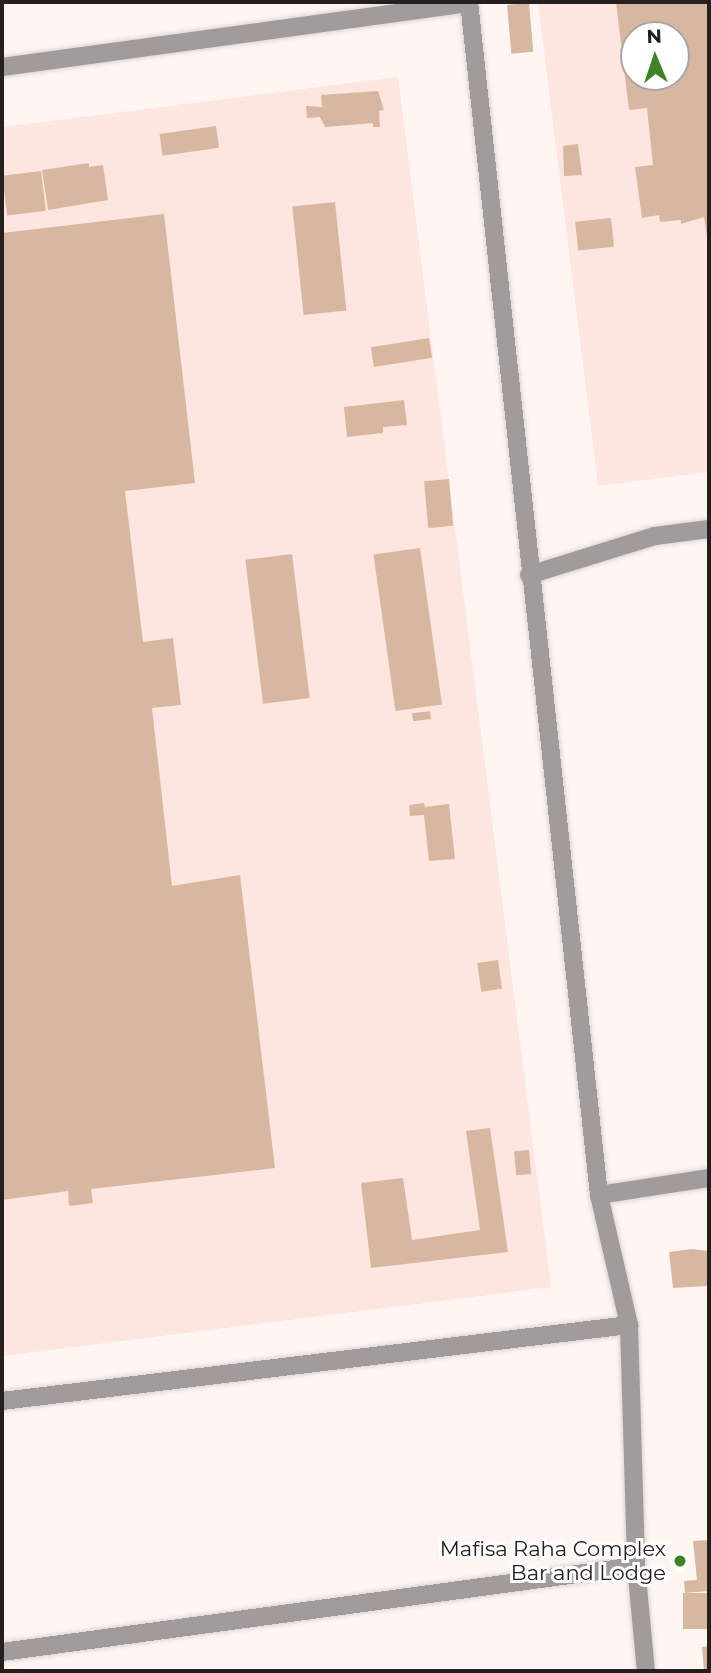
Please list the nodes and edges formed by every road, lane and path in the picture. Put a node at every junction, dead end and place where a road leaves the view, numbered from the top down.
1 (469, 2) edge
2 (2, 67) edge
3 (709, 529) edge
4 (529, 575) junction
5 (709, 1178) edge
6 (599, 1195) junction
7 (629, 1325) junction
8 (2, 1401) edge
9 (636, 1566) junction
10 (2, 1651) edge
11 (646, 1671) edge

1 - 2 street
1 - 4 street
3 - 4 street
4 - 6 street
5 - 6 street
6 - 7 street
7 - 8 street
7 - 9 street
9 - 10 street
9 - 11 street

